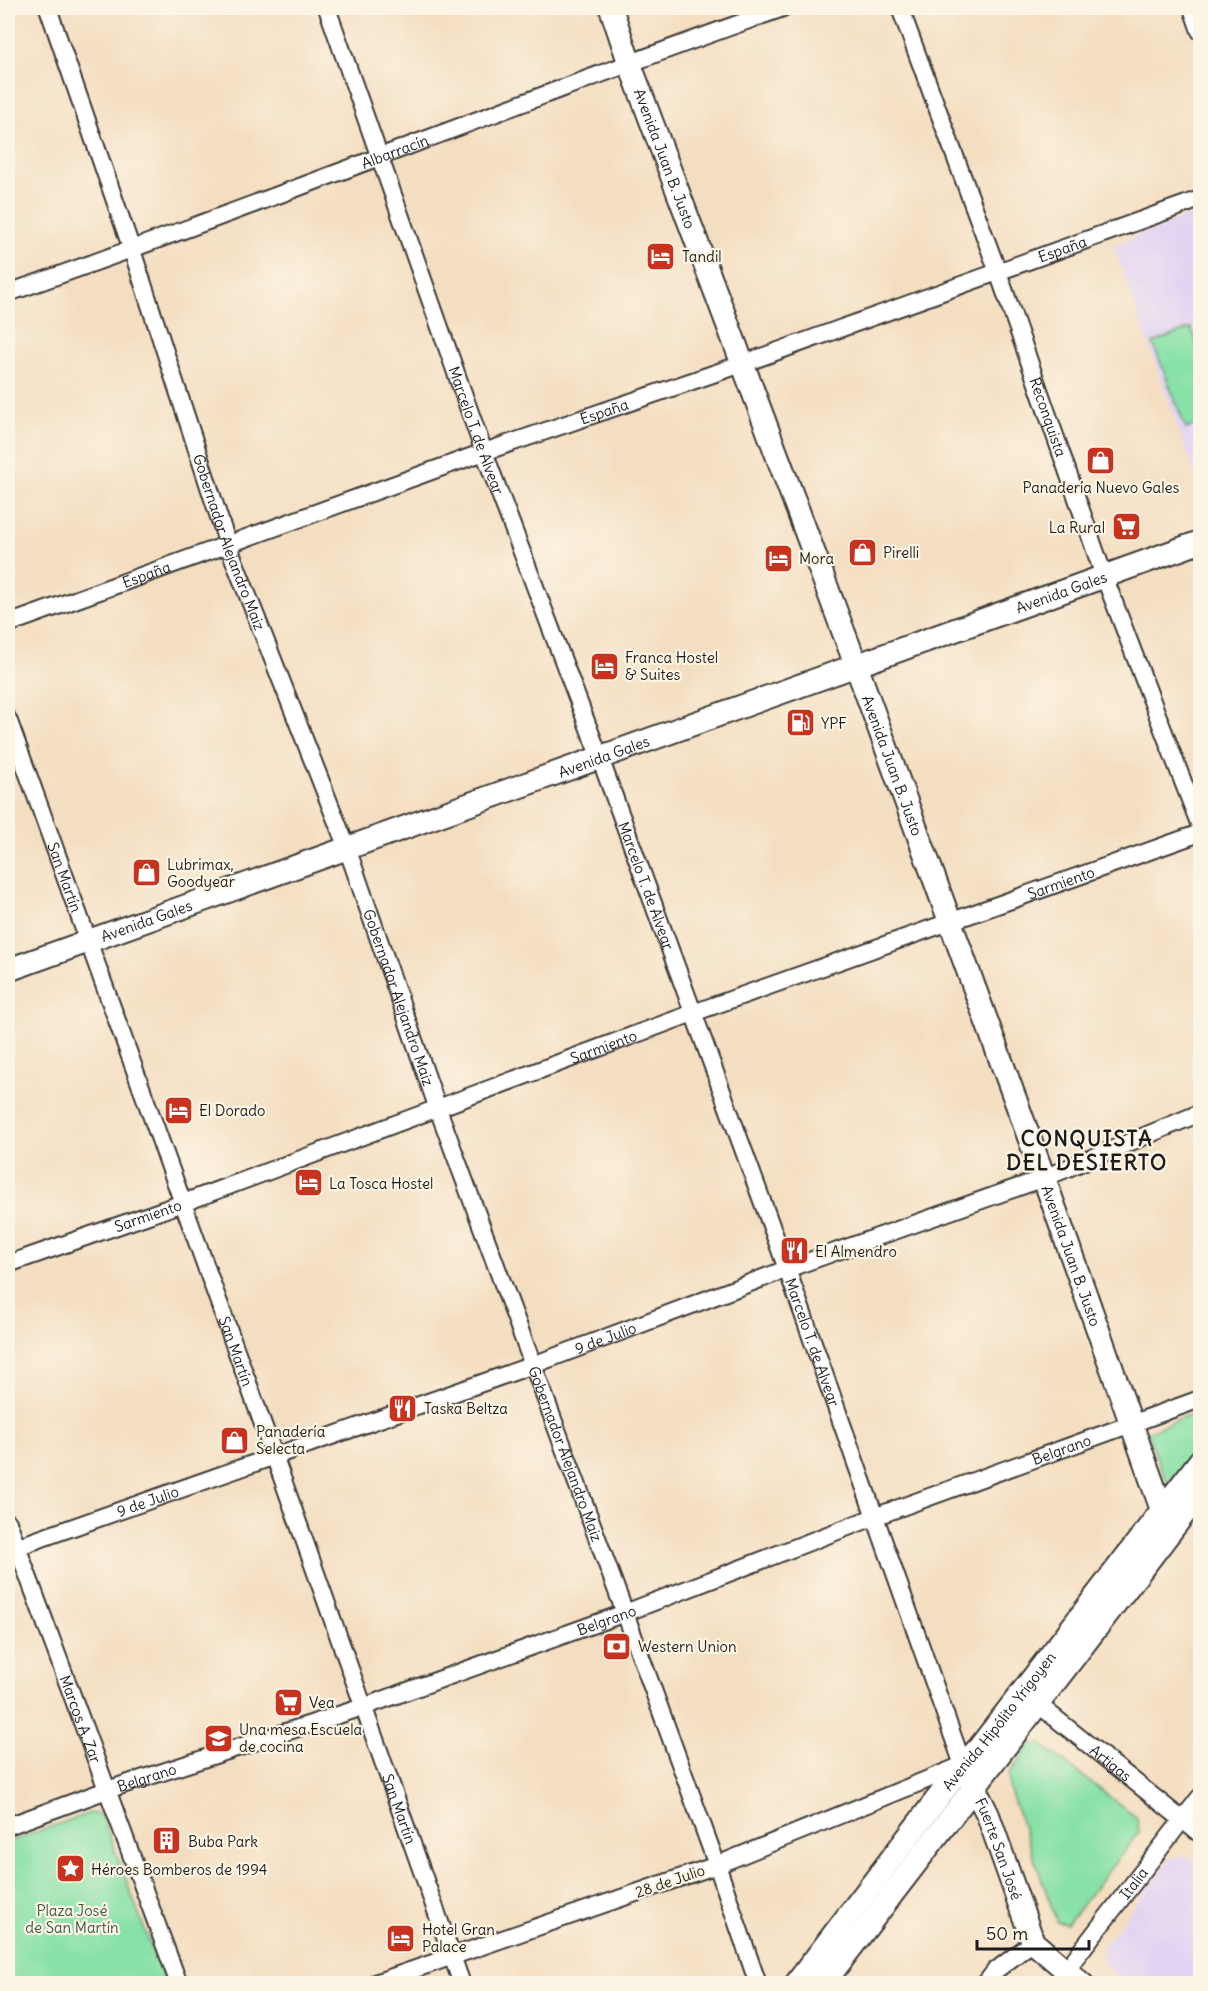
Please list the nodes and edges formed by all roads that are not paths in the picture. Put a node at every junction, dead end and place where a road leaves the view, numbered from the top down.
1 (48, 8) edge
2 (327, 8) edge
3 (611, 8) edge
4 (783, 8) edge
5 (900, 8) edge
6 (1192, 8) edge
7 (1200, 31) edge
8 (629, 62) junction
9 (379, 157) junction
10 (1200, 199) edge
11 (132, 250) junction
12 (998, 272) junction
13 (8, 293) edge
14 (742, 364) junction
15 (484, 452) junction
16 (1200, 542) edge
17 (228, 545) junction
18 (1104, 576) junction
19 (8, 624) edge
20 (856, 666) junction
21 (8, 719) edge
22 (600, 758) junction
23 (1200, 826) edge
24 (1200, 833) edge
25 (347, 848) junction
26 (950, 924) junction
27 (88, 941) junction
28 (8, 970) edge
29 (693, 1013) junction
30 (438, 1109) junction
31 (1200, 1113) edge
32 (1044, 1178) junction
33 (183, 1203) junction
34 (8, 1264) edge
35 (788, 1269) junction
36 (533, 1365) junction
37 (1200, 1399) edge
38 (1130, 1423) junction
39 (274, 1455) junction
40 (1200, 1461) edge
41 (1200, 1493) edge
42 (1170, 1516) junction
43 (874, 1517) junction
44 (8, 1522) edge
45 (12, 1549) edge
46 (625, 1612) junction
47 (1030, 1697) junction
48 (363, 1707) junction
49 (963, 1765) junction
50 (975, 1788) junction
51 (107, 1790) junction
52 (1200, 1797) edge
53 (1182, 1820) junction
54 (8, 1826) edge
55 (1200, 1834) edge
56 (717, 1865) junction
57 (1033, 1942) junction
58 (452, 1957) junction
59 (1074, 1977) edge
60 (179, 1983) edge
61 (372, 1983) edge
62 (462, 1983) edge
63 (758, 1983) edge
64 (796, 1983) edge
65 (823, 1983) edge
66 (985, 1983) edge

1 - 11 street, Gobernador Alejandro Maiz
2 - 9 street, Marcelo T. de Alvear
3 - 8 main road, Avenida Juan B. Justo
4 - 8 street, Albarracín
5 - 12 street, Reconquista
6 - 7 street
8 - 9 street, Albarracín
8 - 14 main road, Avenida Juan B. Justo
9 - 11 street, Albarracín
9 - 15 street, Marcelo T. de Alvear
10 - 12 street, España
11 - 13 street, Albarracín
11 - 17 street, Gobernador Alejandro Maiz
12 - 14 street, España
12 - 18 street, Reconquista
14 - 15 street, España
14 - 20 main road, Avenida Juan B. Justo
15 - 17 street, España
15 - 22 street, Marcelo T. de Alvear
16 - 18 main road, Avenida Gales
17 - 19 street, España
17 - 25 street, Gobernador Alejandro Maiz
18 - 20 main road, Avenida Gales
18 - 23 street, Reconquista
20 - 22 main road, Avenida Gales
20 - 26 main road, Avenida Juan B. Justo
21 - 27 street, San Martín
22 - 25 main road, Avenida Gales
22 - 29 street, Marcelo T. de Alvear
24 - 26 street, Sarmiento
25 - 27 main road, Avenida Gales
25 - 30 street, Gobernador Alejandro Maiz
26 - 29 street, Sarmiento
26 - 32 main road, Avenida Juan B. Justo
27 - 28 main road, Avenida Gales
27 - 33 street, San Martín
29 - 30 street, Sarmiento
29 - 35 street, Marcelo T. de Alvear
30 - 33 street, Sarmiento
30 - 36 street, Gobernador Alejandro Maiz
31 - 32 street, 9 de Julio
32 - 35 street, 9 de Julio
32 - 38 main road, Avenida Juan B. Justo
33 - 34 street, Sarmiento
33 - 39 street, San Martín
35 - 36 street, 9 de Julio
35 - 43 street, Marcelo T. de Alvear
36 - 39 street, 9 de Julio
36 - 46 street, Gobernador Alejandro Maiz
37 - 38 street, Belgrano
38 - 42 main road, Avenida Juan B. Justo
38 - 43 street, Belgrano
39 - 45 street, 9 de Julio
39 - 48 street, San Martín
40 - 42 main road, Avenida Hipólito Yrigoyen
41 - 42 main road, Avenida Hipólito Yrigoyen
42 - 47 main road, Avenida Hipólito Yrigoyen
43 - 46 street, Belgrano
43 - 49 street, Marcelo T. de Alvear
44 - 45 street, Marcos A. Zar
45 - 51 street, Marcos A. Zar
46 - 48 street, Belgrano
46 - 56 street, Gobernador Alejandro Maiz
47 - 49 main road, Avenida Hipólito Yrigoyen
47 - 50 main road, Avenida Hipólito Yrigoyen
47 - 53 street, Artigas
48 - 51 street, Belgrano
48 - 58 street, San Martín
49 - 50 main road, Fuerte San José
49 - 56 street, 28 de Julio
49 - 64 main road, Avenida Hipólito Yrigoyen
50 - 57 main road, Fuerte San José
50 - 65 main road, Avenida Hipólito Yrigoyen
51 - 54 street, Belgrano
51 - 60 street, Marcos A. Zar
52 - 53 street, Italia
53 - 55 street, Artigas
53 - 59 street, Italia
56 - 58 street, 28 de Julio
56 - 63 street, Gobernador Alejandro Maiz
57 - 59 main road
57 - 66 street
58 - 61 street, 28 de Julio
58 - 62 street, San Martín

